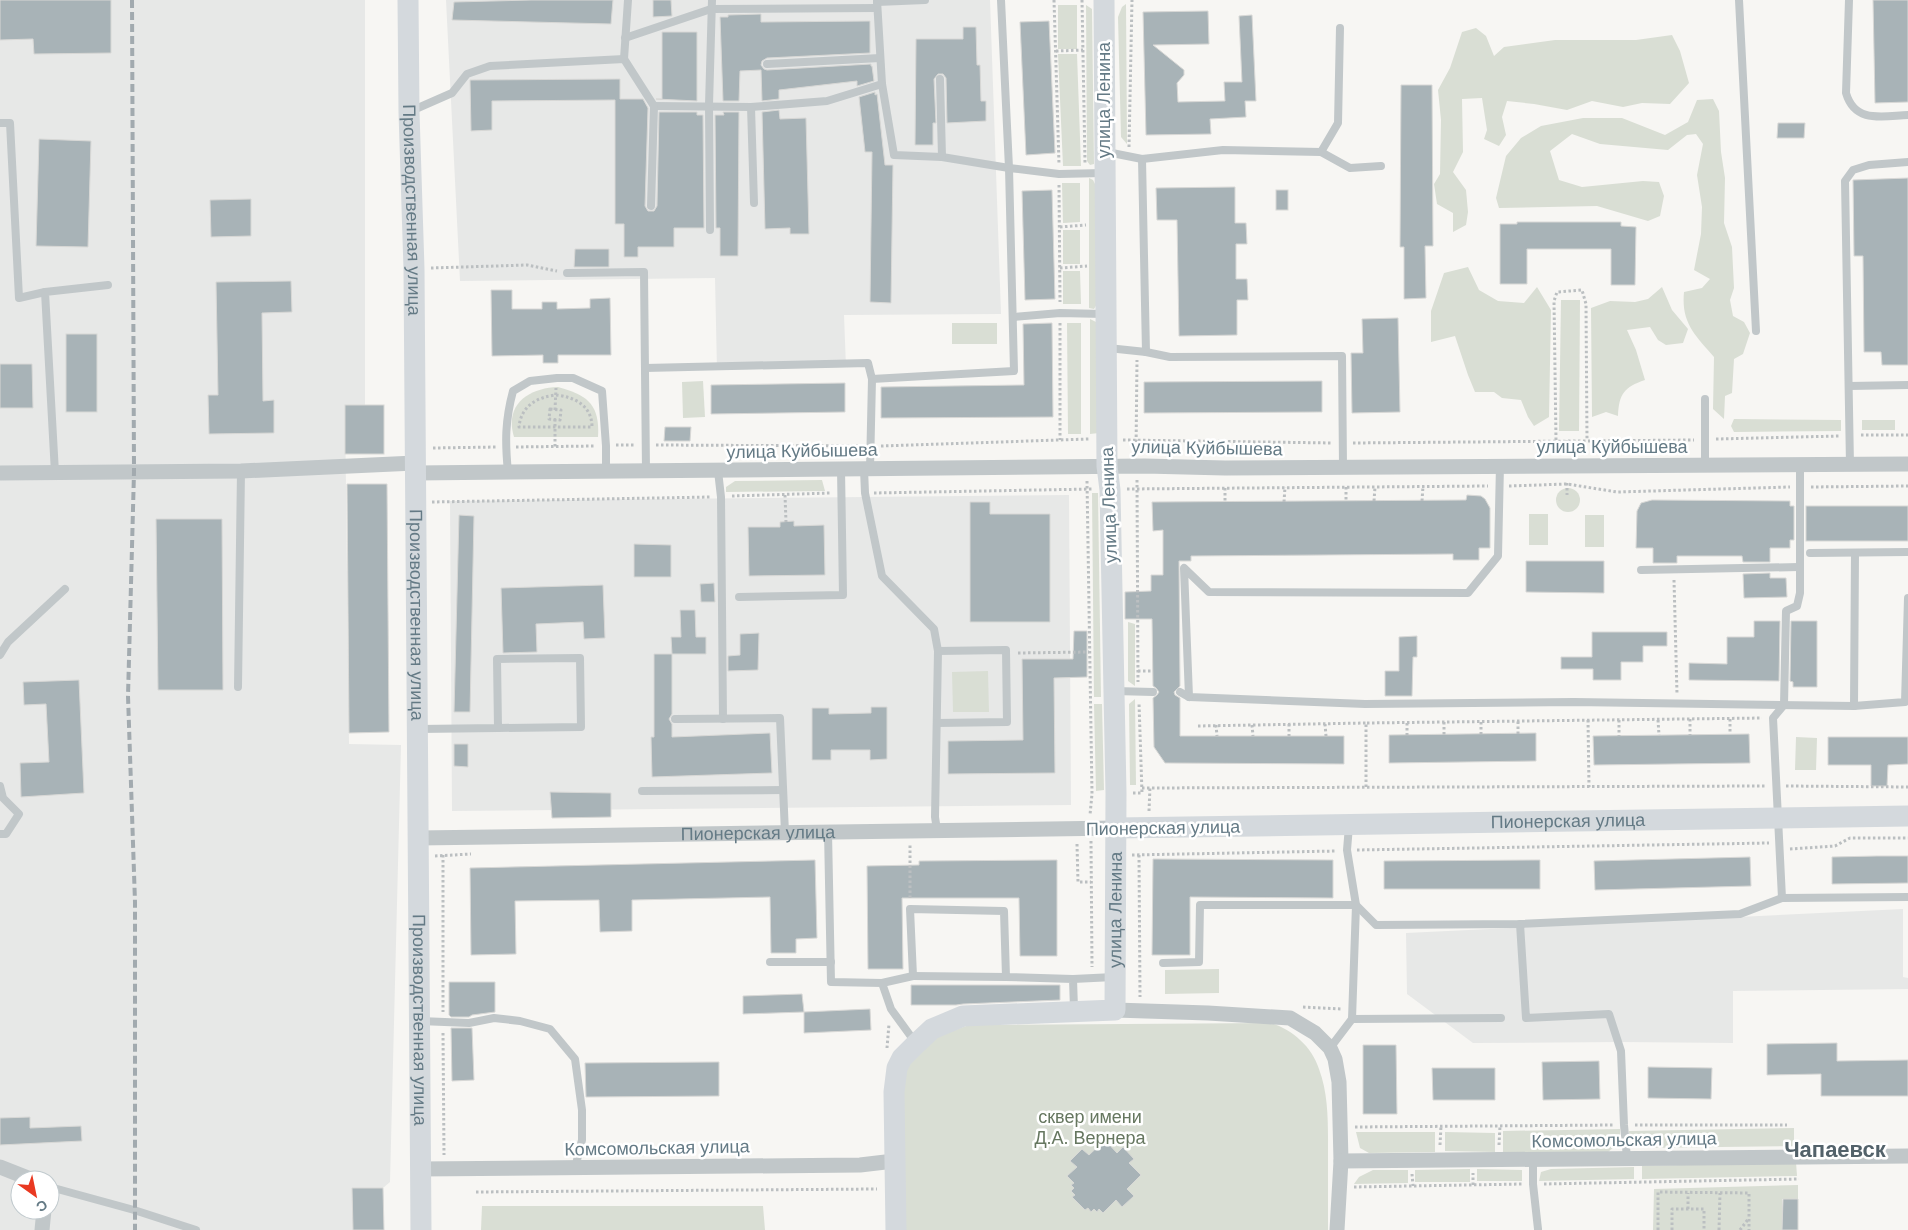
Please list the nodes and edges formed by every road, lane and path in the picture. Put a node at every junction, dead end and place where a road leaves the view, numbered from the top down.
1 (408, 0) edge
2 (628, 0) edge
3 (712, 0) edge
4 (925, 0) edge
5 (1001, 0) edge
6 (1054, 0) edge
7 (1104, 0) edge
8 (1132, 0) edge
9 (1739, 0) edge
10 (1849, 0) edge
11 (877, 4) edge
12 (712, 9) junction
13 (1340, 28) dead end
14 (625, 38) junction
15 (1083, 50) dead end
16 (1056, 51) junction
17 (880, 58) junction
18 (624, 59) junction
19 (767, 64) dead end
20 (940, 79) dead end
21 (882, 84) junction
22 (709, 105) junction
23 (654, 106) junction
24 (751, 107) junction
25 (409, 112) junction
26 (1908, 115) edge
27 (0, 123) edge
28 (1105, 151) junction
29 (1321, 152) junction
30 (1128, 155) junction
31 (942, 157) junction
32 (1142, 159) junction
33 (1908, 162) edge
34 (1381, 166) dead end
35 (1009, 168) junction
36 (1105, 173) junction
37 (1059, 174) junction
38 (754, 204) dead end
39 (651, 206) dead end
40 (1086, 225) dead end
41 (1060, 227) junction
42 (710, 230) dead end
43 (1087, 266) dead end
44 (1060, 268) junction
45 (414, 269) junction
46 (567, 273) joint
47 (108, 285) dead end
48 (45, 292) junction
49 (1060, 313) junction
50 (1106, 314) junction
51 (1014, 317) junction
52 (1756, 331) dead end
53 (1106, 348) junction
54 (1137, 352) junction
55 (1146, 352) junction
56 (645, 368) junction
57 (556, 378) junction
58 (872, 379) junction
59 (1908, 385) edge
60 (1849, 386) junction
61 (556, 395) junction
62 (1705, 399) dead end
63 (554, 427) junction
64 (1851, 435) junction
65 (1908, 435) edge
66 (1097, 439) junction
67 (1060, 440) junction
68 (1136, 440) junction
69 (1556, 440) junction
70 (1587, 440) junction
71 (1705, 440) junction
72 (1342, 443) junction
73 (646, 445) junction
74 (506, 446) junction
75 (606, 446) junction
76 (870, 446) junction
77 (555, 447) junction
78 (415, 462) junction
79 (1908, 464) edge
80 (1850, 465) junction
81 (1136, 466) junction
82 (1500, 466) junction
83 (1705, 466) junction
84 (1800, 466) junction
85 (1097, 467) junction
86 (1343, 467) junction
87 (841, 469) junction
88 (867, 469) junction
89 (241, 471) junction
90 (646, 471) junction
91 (718, 471) junction
92 (508, 472) junction
93 (606, 472) junction
94 (54, 473) junction
95 (0, 474) edge
96 (1087, 489) junction
97 (1110, 490) junction
98 (841, 493) junction
99 (865, 493) junction
100 (786, 495) junction
101 (721, 497) junction
102 (416, 502) junction
103 (786, 522) dead end
104 (1908, 552) edge
105 (1810, 553) dead end
106 (1855, 553) junction
107 (1799, 567) junction
108 (1640, 570) dead end
109 (1673, 570) junction
110 (65, 588) dead end
111 (739, 597) dead end
112 (1908, 598) edge
113 (938, 651) junction
114 (1090, 652) junction
115 (1006, 654) junction
116 (0, 655) edge
117 (1138, 671) junction
118 (1152, 671) dead end
119 (238, 687) dead end
120 (1114, 691) junction
121 (1138, 691) junction
122 (1153, 692) dead end
123 (1180, 692) dead end
124 (1189, 697) junction
125 (1678, 704) junction
126 (1784, 705) junction
127 (1854, 706) junction
128 (1773, 718) junction
129 (675, 719) dead end
130 (723, 719) junction
131 (1690, 719) junction
132 (1730, 719) junction
133 (1588, 720) junction
134 (1619, 720) junction
135 (1658, 720) junction
136 (1444, 722) junction
137 (1481, 722) junction
138 (1518, 722) junction
139 (937, 723) junction
140 (1366, 723) junction
141 (1407, 723) junction
142 (1289, 724) junction
143 (1325, 724) junction
144 (1216, 725) junction
145 (1252, 725) junction
146 (1198, 726) dead end
147 (498, 728) junction
148 (417, 729) junction
149 (1481, 734) dead end
150 (1518, 734) dead end
151 (1690, 734) dead end
152 (1730, 734) dead end
153 (1407, 735) dead end
154 (1444, 735) dead end
155 (1658, 735) dead end
156 (1217, 736) dead end
157 (1252, 736) dead end
158 (1289, 736) dead end
159 (1326, 736) dead end
160 (1619, 736) dead end
161 (0, 786) edge
162 (1776, 786) junction
163 (1366, 787) junction
164 (1589, 787) junction
165 (1908, 787) edge
166 (1142, 788) junction
167 (783, 790) junction
168 (642, 791) dead end
169 (1142, 793) dead end
170 (1908, 816) edge
171 (1779, 818) junction
172 (1349, 825) junction
173 (1116, 828) junction
174 (1091, 829) junction
175 (937, 830) junction
176 (910, 831) junction
177 (828, 832) junction
178 (785, 833) junction
179 (0, 834) edge
180 (418, 838) junction
181 (1908, 838) edge
182 (1077, 840) dead end
183 (1780, 843) junction
184 (1347, 850) junction
185 (1139, 855) junction
186 (1091, 856) junction
187 (1116, 856) junction
188 (1092, 882) junction
189 (1908, 897) edge
190 (1782, 898) junction
191 (1356, 905) junction
192 (910, 909) junction
193 (1520, 924) junction
194 (770, 962) dead end
195 (831, 962) junction
196 (1163, 963) dead end
197 (912, 976) junction
198 (1006, 977) junction
199 (1092, 977) junction
200 (1116, 977) junction
201 (1073, 979) junction
202 (882, 983) junction
203 (1140, 1002) dead end
204 (1115, 1010) junction
205 (1074, 1011) junction
206 (1501, 1018) dead end
207 (1352, 1019) junction
208 (418, 1021) junction
209 (916, 1044) junction
210 (1330, 1048) junction
211 (1624, 1125) junction
212 (1787, 1125) dead end
213 (1340, 1126) junction
214 (1908, 1156) edge
215 (1628, 1158) junction
216 (1533, 1160) junction
217 (894, 1161) junction
218 (1341, 1161) junction
219 (575, 1168) junction
220 (419, 1169) junction
221 (1799, 1179) dead end
222 (1533, 1184) junction
223 (1339, 1188) junction
224 (880, 1189) dead end
225 (60, 1190) edge
226 (476, 1192) dead end
227 (1688, 1193) junction
228 (1720, 1193) junction
229 (1688, 1209) junction
230 (1749, 1218) junction
231 (1538, 1229) edge
232 (196, 1230) edge
233 (421, 1230) edge
234 (896, 1230) edge
235 (1337, 1230) edge
236 (1658, 1230) edge
237 (1672, 1230) edge
238 (1704, 1230) edge
239 (1720, 1230) edge
240 (1740, 1230) edge
241 (1749, 1230) edge

1 - 25 street, Производственная улица
2 - 14 lane
3 - 12 lane
4 - 11 lane
5 - 35 lane
6 - 16 path
7 - 28 street, улица Ленина
8 - 30 path
9 - 52 lane
10 - 26 lane
11 - 12 lane
11 - 17 lane
12 - 14 lane
12 - 22 lane
13 - 29 lane
14 - 18 lane
15 - 16 path
16 - 37 path
17 - 19 lane
17 - 21 lane
18 - 23 lane
18 - 25 lane
20 - 31 lane
21 - 24 lane
21 - 31 lane
22 - 23 lane
22 - 24 lane
22 - 42 lane
23 - 39 lane
24 - 38 lane
25 - 45 street, Производственная улица
27 - 48 lane
28 - 30 lane
28 - 36 street, улица Ленина
29 - 32 lane
29 - 34 lane
30 - 32 lane
31 - 35 lane
32 - 55 lane
33 - 60 lane
35 - 37 lane
35 - 51 lane
36 - 37 lane
36 - 50 street, улица Ленина
37 - 41 path
40 - 41 path
41 - 44 path
43 - 44 path
44 - 49 path
45 - 46 path
45 - 78 street, Производственная улица
46 - 56 lane
47 - 48 lane
48 - 94 lane
49 - 50 lane
49 - 51 lane
49 - 67 path
50 - 53 street, улица Ленина
51 - 58 lane
53 - 54 lane
53 - 66 street, улица Ленина
54 - 55 lane
54 - 68 path
55 - 72 lane
56 - 58 lane
56 - 73 lane
57 - 61 path
57 - 74 lane
57 - 75 lane
58 - 76 lane
59 - 60 lane
60 - 64 lane
61 - 63 path
61 - 63 path
61 - 63 path
62 - 71 lane
63 - 77 path
64 - 65 path
64 - 71 path
64 - 80 lane
66 - 67 path
66 - 68 path
66 - 85 street, улица Ленина
66 - 85 path
67 - 76 path
68 - 72 path
68 - 81 path
69 - 70 path
69 - 70 path
69 - 72 path
70 - 71 path
71 - 83 lane
72 - 86 lane
73 - 75 path
73 - 76 path
73 - 90 lane
74 - 77 path
74 - 78 path
74 - 92 lane
75 - 77 path
75 - 93 lane
76 - 88 lane
78 - 89 street, улица Куйбышева
78 - 92 street, улица Куйбышева
78 - 102 street, Производственная улица
79 - 80 street, улица Куйбышева
80 - 84 street, улица Куйбышева
81 - 85 street, улица Куйбышева
81 - 86 street, улица Куйбышева
81 - 117 path
82 - 83 street, улица Куйбышева
82 - 86 street, улица Куйбышева
82 - 124 lane
83 - 84 street, улица Куйбышева
84 - 107 lane
85 - 88 street, улица Куйбышева
85 - 96 path
85 - 97 street, улица Ленина
87 - 88 street, улица Куйбышева
87 - 91 street, улица Куйбышева
87 - 98 lane
88 - 99 lane
89 - 94 street, улица Куйбышева
89 - 119 lane
90 - 91 street, улица Куйбышева
90 - 93 street, улица Куйбышева
91 - 101 lane
92 - 93 street, улица Куйбышева
94 - 95 street, улица Куйбышева
96 - 97 path
96 - 99 path
96 - 114 path
97 - 120 street, улица Ленина
98 - 100 path
98 - 111 lane
99 - 113 lane
100 - 101 path
100 - 103 path
101 - 102 path
101 - 130 lane
102 - 148 street, Производственная улица
104 - 106 lane
105 - 106 lane
106 - 127 lane
107 - 109 lane
107 - 126 lane
108 - 109 lane
109 - 125 path
110 - 116 lane
112 - 127 lane
113 - 115 lane
113 - 139 lane
114 - 115 path
114 - 174 path
115 - 139 lane
117 - 118 path
117 - 121 path
120 - 121 lane
120 - 173 street, улица Ленина
121 - 122 lane
121 - 166 path
123 - 124 lane
124 - 125 lane
125 - 126 lane
126 - 127 lane
126 - 128 lane
128 - 132 path
128 - 162 lane
129 - 130 lane
130 - 167 lane
131 - 132 path
131 - 135 path
131 - 151 path
132 - 152 path
133 - 134 path
133 - 138 path
133 - 164 path
134 - 135 path
134 - 160 path
135 - 155 path
136 - 137 path
136 - 141 path
136 - 154 path
137 - 138 path
137 - 149 path
138 - 150 path
139 - 175 lane
140 - 141 path
140 - 143 path
140 - 163 path
141 - 153 path
142 - 143 path
142 - 145 path
142 - 158 path
143 - 159 path
144 - 145 path
144 - 146 path
144 - 156 path
145 - 157 path
147 - 147 lane
147 - 148 lane
148 - 180 street, Производственная улица
161 - 179 lane
162 - 164 path
162 - 165 path
162 - 171 lane
163 - 164 path
163 - 166 path
166 - 169 path
167 - 168 lane
167 - 178 lane
170 - 171 street, Пионерская улица
171 - 172 street, Пионерская улица
171 - 183 lane
172 - 173 street, Пионерская улица
172 - 184 lane
173 - 174 street, Пионерская улица
173 - 187 street, улица Ленина
174 - 175 street, Пионерская улица
174 - 186 path
175 - 176 street, Пионерская улица
176 - 177 street, Пионерская улица
176 - 192 path
177 - 178 street, Пионерская улица
177 - 195 lane
178 - 180 street, Пионерская улица
180 - 208 street, Производственная улица
181 - 183 path
182 - 188 path
183 - 184 path
183 - 190 lane
184 - 185 path
184 - 191 lane
185 - 187 path
185 - 203 path
186 - 187 path
186 - 188 path
187 - 200 street, улица Ленина
188 - 199 path
189 - 190 lane
190 - 193 lane
191 - 193 lane
191 - 196 lane
191 - 207 lane
192 - 197 lane
192 - 198 lane
193 - 211 lane
194 - 195 lane
195 - 202 lane
197 - 198 lane
197 - 202 lane
198 - 201 lane
199 - 200 lane
199 - 201 lane
200 - 204 street, улица Ленина
201 - 205 lane
202 - 209 lane
204 - 205 street
204 - 210 street
205 - 209 street
206 - 207 lane
207 - 210 lane
208 - 219 lane
208 - 220 street, Производственная улица
209 - 217 street
210 - 213 street
211 - 212 path
211 - 213 path
211 - 215 lane
213 - 218 street
214 - 215 street, Комсомольская улица
215 - 216 street, Комсомольская улица
216 - 218 street, Комсомольская улица
216 - 222 lane
217 - 219 street, Комсомольская улица
217 - 234 street
218 - 223 street
219 - 220 street, Комсомольская улица
220 - 233 street, Производственная улица
221 - 222 path
222 - 223 path
222 - 231 lane
223 - 235 street
224 - 226 path
225 - 232 lane
227 - 228 path
227 - 229 path
227 - 236 path
228 - 230 path
228 - 239 path
229 - 237 path
229 - 238 path
230 - 240 path
230 - 241 path

